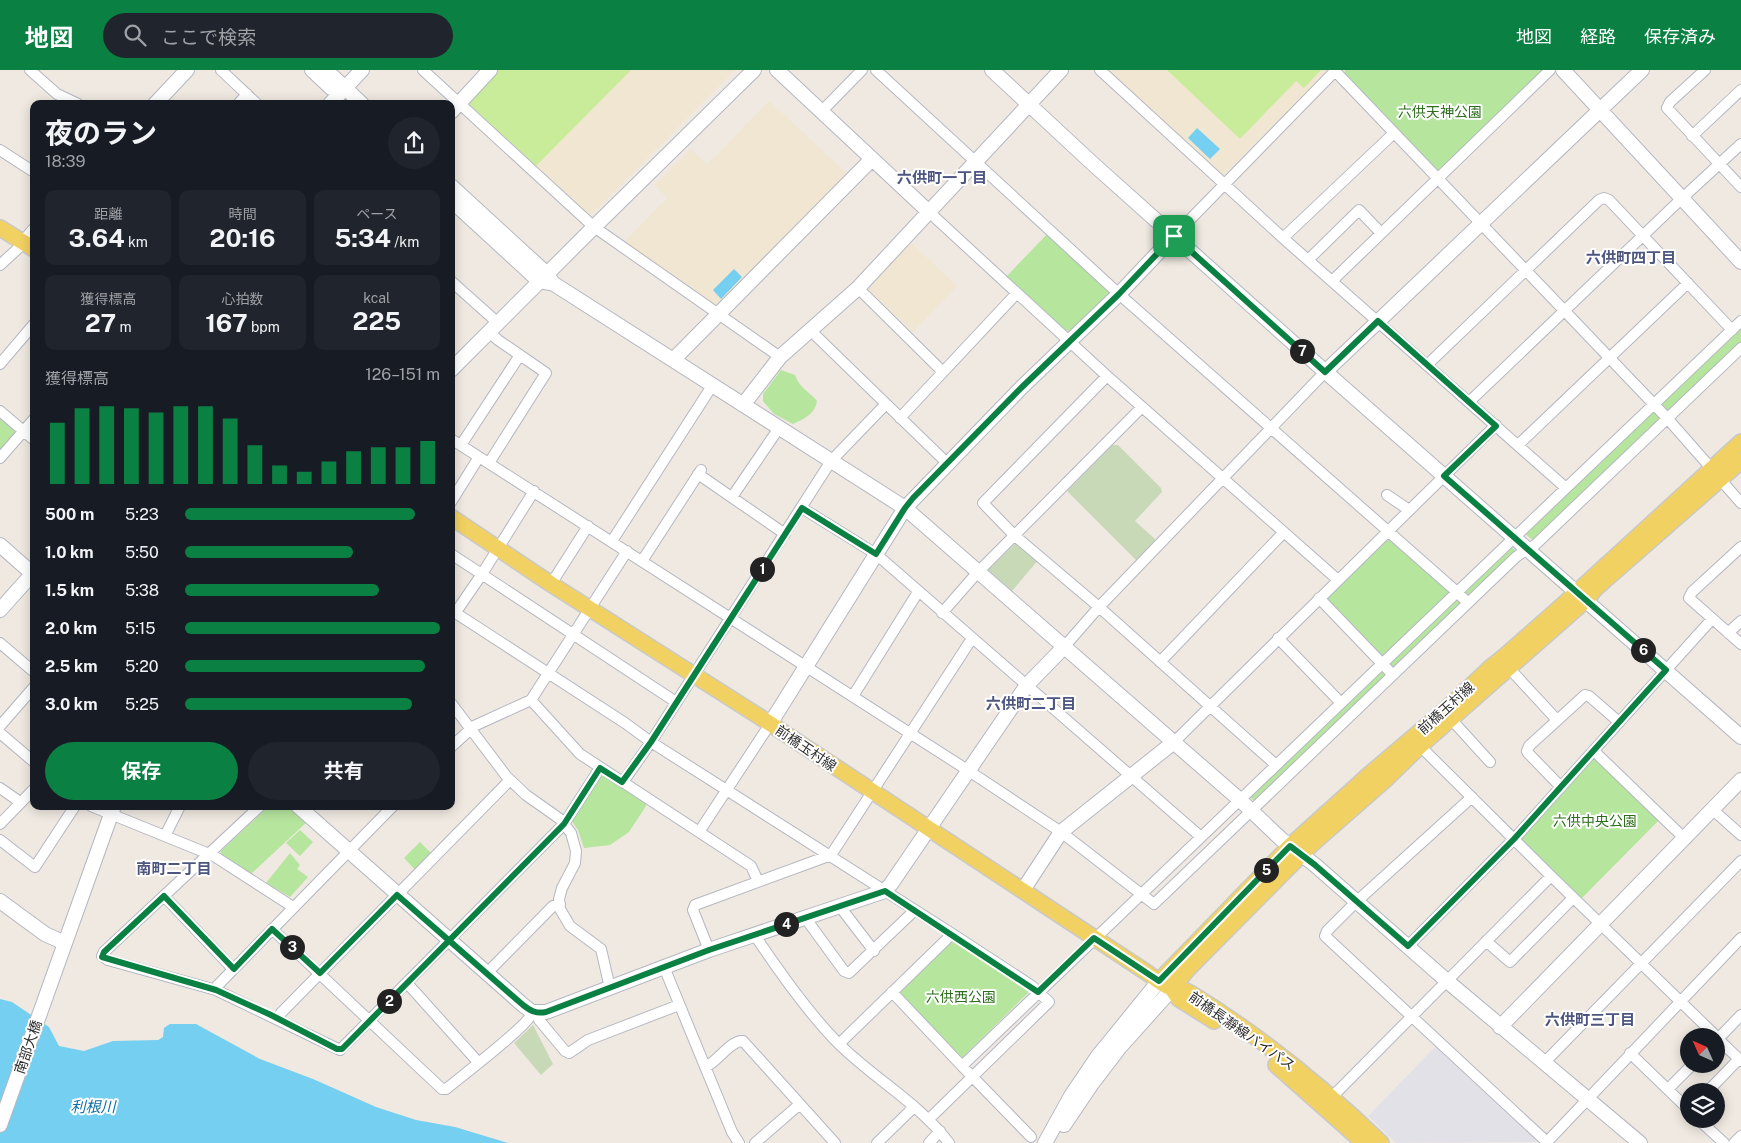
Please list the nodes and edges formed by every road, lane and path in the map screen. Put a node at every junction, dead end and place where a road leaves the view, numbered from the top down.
1 (30, 70) edge
2 (187, 70) edge
3 (221, 70) edge
4 (312, 70) edge
5 (326, 70) edge
6 (362, 70) edge
7 (424, 70) edge
8 (490, 70) edge
9 (754, 70) edge
10 (777, 70) edge
11 (862, 70) edge
12 (876, 70) edge
13 (992, 70) edge
14 (1060, 70) edge
15 (1100, 70) edge
16 (1335, 70) edge
17 (1550, 70) edge
18 (1563, 70) edge
19 (1642, 70) edge
20 (1705, 70) edge
21 (1741, 90) edge
22 (247, 94) junction
23 (341, 98) edge
24 (70, 100) edge
25 (159, 100) edge
26 (242, 100) edge
27 (253, 100) edge
28 (448, 100) edge
29 (1029, 104) junction
30 (455, 108) edge
31 (1599, 110) junction
32 (821, 112) junction
33 (1394, 133) junction
34 (1692, 136) junction
35 (1741, 144) edge
36 (0, 150) edge
37 (872, 159) junction
38 (976, 162) junction
39 (1719, 164) junction
40 (30, 169) edge
41 (1438, 178) junction
42 (1225, 184) junction
43 (1741, 187) edge
44 (455, 190) edge
45 (1682, 198) junction
46 (455, 203) edge
47 (929, 212) junction
48 (1480, 223) junction
49 (594, 227) junction
50 (0, 228) edge
51 (1381, 233) junction
52 (1643, 235) junction
53 (1174, 236) junction
54 (1283, 238) junction
55 (29, 246) edge
56 (1308, 260) junction
57 (1741, 262) edge
58 (0, 265) edge
59 (1525, 271) junction
60 (546, 280) junction
61 (1332, 281) junction
62 (1688, 283) junction
63 (455, 285) edge
64 (858, 288) junction
65 (1016, 294) junction
66 (1119, 294) junction
67 (1564, 311) junction
68 (719, 313) junction
69 (1378, 321) junction
70 (1741, 322) edge
71 (493, 328) junction
72 (30, 329) edge
73 (810, 330) junction
74 (1732, 330) junction
75 (1070, 341) junction
76 (1741, 348) edge
77 (520, 355) junction
78 (780, 357) junction
79 (1609, 358) junction
80 (674, 360) junction
81 (0, 364) edge
82 (1427, 365) junction
83 (455, 366) edge
84 (943, 372) junction
85 (1325, 372) junction
86 (1107, 376) junction
87 (712, 386) junction
88 (1469, 402) junction
89 (886, 404) junction
90 (1654, 404) junction
91 (743, 405) junction
92 (1142, 407) junction
93 (0, 411) edge
94 (900, 418) junction
95 (1667, 418) junction
96 (30, 423) edge
97 (1496, 426) junction
98 (779, 428) junction
99 (1270, 428) junction
100 (23, 431) junction
101 (30, 437) edge
102 (455, 441) edge
103 (1741, 442) edge
104 (461, 445) junction
105 (1518, 445) junction
106 (479, 457) junction
107 (0, 458) edge
108 (832, 461) junction
109 (1741, 461) edge
110 (489, 463) junction
111 (947, 463) junction
112 (1716, 474) junction
113 (1444, 476) junction
114 (1223, 478) junction
115 (1566, 488) junction
116 (534, 491) junction
117 (1387, 495) dead end
118 (455, 496) edge
119 (732, 497) junction
120 (1741, 503) edge
121 (802, 508) junction
122 (905, 508) junction
123 (1409, 510) junction
124 (455, 520) edge
125 (588, 526) junction
126 (1388, 531) junction
127 (1284, 532) junction
128 (786, 534) junction
129 (1014, 535) junction
130 (1514, 538) junction
131 (612, 541) junction
132 (0, 545) edge
133 (1741, 547) edge
134 (498, 549) junction
135 (1527, 549) junction
136 (627, 551) junction
137 (876, 554) junction
138 (455, 557) edge
139 (642, 561) junction
140 (30, 571) edge
141 (978, 572) junction
142 (482, 574) junction
143 (30, 577) edge
144 (1338, 580) junction
145 (551, 584) junction
146 (918, 592) junction
147 (1457, 592) junction
148 (1581, 596) junction
149 (1319, 598) junction
150 (1468, 603) junction
151 (1099, 607) junction
152 (455, 609) edge
153 (589, 609) junction
154 (0, 610) edge
155 (942, 613) junction
156 (455, 615) edge
157 (730, 618) junction
158 (1712, 619) junction
159 (1741, 622) edge
160 (573, 634) junction
161 (1728, 634) junction
162 (1278, 638) junction
163 (0, 643) edge
164 (969, 643) dead end
165 (1741, 644) edge
166 (1064, 647) junction
167 (1160, 662) junction
168 (1382, 664) junction
169 (807, 666) junction
170 (1509, 668) junction
171 (30, 669) edge
172 (1666, 670) junction
173 (548, 672) junction
174 (694, 674) junction
175 (1393, 675) junction
176 (1027, 685) junction
177 (30, 692) edge
178 (853, 696) junction
179 (531, 700) junction
180 (676, 702) junction
181 (1341, 703) junction
182 (1211, 706) junction
183 (455, 708) edge
184 (1451, 719) junction
185 (1557, 720) junction
186 (1619, 722) junction
187 (770, 724) junction
188 (0, 726) edge
189 (470, 729) junction
190 (0, 732) edge
191 (911, 734) junction
192 (1741, 737) edge
193 (651, 742) junction
194 (1174, 742) junction
195 (455, 743) edge
196 (1420, 746) junction
197 (1594, 751) junction
198 (30, 758) edge
199 (1490, 762) dead end
200 (1276, 764) junction
201 (600, 768) junction
202 (969, 771) junction
203 (1130, 776) junction
204 (510, 780) junction
205 (1741, 780) edge
206 (622, 782) junction
207 (1560, 786) junction
208 (0, 788) edge
209 (726, 788) junction
210 (873, 792) junction
211 (30, 793) edge
212 (1472, 797) junction
213 (1240, 800) junction
214 (20, 802) junction
215 (1712, 809) junction
216 (72, 810) edge
217 (113, 810) edge
218 (178, 810) edge
219 (256, 810) edge
220 (303, 810) edge
221 (389, 810) edge
222 (1251, 810) junction
223 (0, 824) edge
224 (564, 824) junction
225 (928, 828) junction
226 (699, 832) junction
227 (1061, 832) junction
228 (1741, 835) edge
229 (165, 836) junction
230 (1201, 838) junction
231 (1684, 838) junction
232 (1514, 839) junction
233 (0, 840) edge
234 (1296, 850) junction
235 (348, 852) junction
236 (209, 854) junction
237 (831, 856) junction
238 (1741, 862) edge
239 (1551, 876) junction
240 (758, 881) junction
241 (1023, 890) junction
242 (885, 891) junction
243 (1142, 894) junction
244 (397, 895) junction
245 (164, 896) junction
246 (1573, 898) junction
247 (0, 901) edge
248 (1356, 902) junction
249 (560, 904) junction
250 (843, 906) junction
251 (293, 907) junction
252 (915, 910) junction
253 (807, 917) junction
254 (1600, 924) junction
255 (272, 929) junction
256 (951, 933) junction
257 (756, 934) junction
258 (1094, 938) junction
259 (1741, 938) edge
260 (449, 940) junction
261 (1486, 941) junction
262 (65, 943) junction
263 (1408, 946) junction
264 (709, 950) junction
265 (874, 951) junction
266 (1641, 964) junction
267 (664, 967) junction
268 (234, 969) junction
269 (320, 973) junction
270 (487, 973) junction
271 (1159, 981) junction
272 (1447, 982) junction
273 (407, 983) junction
274 (610, 988) junction
275 (1172, 989) junction
276 (216, 990) junction
277 (892, 992) junction
278 (1038, 992) junction
279 (1681, 1002) junction
280 (680, 1005) junction
281 (536, 1013) junction
282 (1741, 1015) edge
283 (1411, 1017) junction
284 (277, 1019) junction
285 (370, 1021) junction
286 (1500, 1026) junction
287 (1707, 1028) edge
288 (1725, 1030) edge
289 (839, 1044) junction
290 (1725, 1046) edge
291 (1630, 1053) junction
292 (1740, 1060) edge
293 (478, 1062) junction
294 (1544, 1063) junction
295 (705, 1066) junction
296 (962, 1066) junction
297 (1684, 1073) edge
298 (972, 1077) junction
299 (1716, 1083) edge
300 (1668, 1089) junction
301 (1587, 1099) junction
302 (1680, 1101) edge
303 (1328, 1102) junction
304 (800, 1104) junction
305 (914, 1107) junction
306 (929, 1119) junction
307 (0, 1125) edge
308 (1708, 1128) edge
309 (940, 1132) junction
310 (1741, 1136) edge
311 (1030, 1138) dead end
312 (738, 1143) edge
313 (755, 1143) edge
314 (835, 1143) edge
315 (878, 1143) edge
316 (929, 1143) edge
317 (950, 1143) edge
318 (1045, 1143) edge
319 (1052, 1143) edge
320 (1364, 1143) edge
321 (1381, 1143) edge
322 (1547, 1143) edge
323 (1640, 1143) edge
324 (1724, 1143) edge
325 (1734, 1143) edge

1 - 24 street
2 - 25 street
3 - 22 street
4 - 23 street
5 - 23 street
6 - 23 street
7 - 28 street
8 - 30 street
9 - 49 street
10 - 32 street
11 - 32 street
12 - 38 street
13 - 29 street
14 - 29 street
15 - 42 street
16 - 33 street
16 - 42 street
17 - 41 street
18 - 31 street
19 - 31 street
20 - 34 street
21 - 34 street
22 - 26 street
22 - 27 street
29 - 38 street
29 - 53 street
30 - 49 street
31 - 45 street
31 - 48 street
32 - 37 street
33 - 41 street
33 - 54 street
34 - 39 street
35 - 39 street
36 - 40 street
37 - 47 street
37 - 68 street
38 - 47 street
38 - 66 street
39 - 43 street
39 - 45 street
41 - 48 street
41 - 51 street
42 - 53 street
42 - 54 street
44 - 60 street
45 - 52 street
45 - 57 street
46 - 60 street
47 - 64 street
47 - 65 street
48 - 59 street
48 - 69 street
49 - 60 street
49 - 68 street
50 - 55 main road
51 - 56 street
51 - 61 street
52 - 59 street
52 - 62 street
52 - 67 street
53 - 66 street
53 - 85 street
54 - 56 street
55 - 58 street
56 - 61 street
59 - 67 street
59 - 82 street
60 - 71 street
60 - 80 street
61 - 69 street
62 - 74 street
62 - 79 street
63 - 71 street
64 - 73 street
64 - 84 street
65 - 75 street
65 - 84 street
66 - 75 street
66 - 99 street
67 - 79 street
67 - 88 street
68 - 78 street
68 - 80 street
69 - 82 street
69 - 85 street
70 - 74 street
71 - 77 street
71 - 83 street
72 - 81 street
73 - 78 street
73 - 89 street
74 - 90 street
75 - 86 street
75 - 111 street
76 - 95 street
77 - 104 street
77 - 110 street
78 - 91 street
79 - 90 street
79 - 105 street
80 - 87 street
82 - 88 street
84 - 94 street
85 - 99 street
85 - 113 street
86 - 92 street
86 - 129 street
87 - 91 street
87 - 131 street
88 - 97 street
89 - 94 street
89 - 108 street
90 - 95 street
90 - 115 street
91 - 98 street
92 - 114 street
92 - 129 street
93 - 100 street
94 - 111 street
95 - 112 street
95 - 135 street
96 - 100 street
97 - 105 street
97 - 113 street
98 - 108 street
98 - 119 street
99 - 114 street
99 - 126 street
100 - 101 street
100 - 107 street
102 - 104 street
103 - 112 main road, 前橋玉村線
104 - 106 street
105 - 115 street
106 - 110 street
106 - 118 street
108 - 121 street
108 - 122 street
109 - 112 main road, 前橋玉村線
110 - 116 street
111 - 122 street
112 - 120 street
112 - 148 main road, 前橋玉村線
113 - 123 street
113 - 130 street
114 - 127 street
114 - 151 street
115 - 130 street
116 - 125 street
116 - 134 street
117 - 123 street
119 - 128 street
119 - 139 street
121 - 128 street
121 - 137 street
122 - 137 street
122 - 141 street
123 - 126 street
124 - 134 main road, 前橋玉村線
125 - 131 street
125 - 145 street
126 - 144 street
126 - 147 street
127 - 144 street
127 - 167 street
128 - 157 street
129 - 141 street
129 - 151 street
130 - 135 street
130 - 147 street
131 - 136 street
132 - 140 street
133 - 158 street
134 - 142 street
134 - 145 main road, 前橋玉村線
135 - 148 street
135 - 150 street
136 - 139 street
136 - 153 street
137 - 146 street
137 - 169 street
138 - 142 street
139 - 157 street
141 - 155 street
141 - 166 street
142 - 152 street
142 - 160 street
143 - 154 street
144 - 149 street
145 - 153 main road, 前橋玉村線
146 - 155 street
146 - 178 street
147 - 150 street
147 - 168 street
148 - 170 main road, 前橋玉村線
148 - 172 street
148 - 234 main road, 前橋玉村線
149 - 162 street
149 - 168 street
150 - 175 street
151 - 166 street
151 - 167 street
153 - 160 street
153 - 174 main road, 前橋玉村線
155 - 176 street
156 - 173 street
157 - 169 street
157 - 174 street
158 - 161 street
158 - 172 street
159 - 161 street
160 - 173 street
160 - 180 street
161 - 165 street
162 - 181 street
162 - 182 street
163 - 171 street
164 - 191 street
166 - 176 street
166 - 194 street
167 - 182 street
168 - 175 street
168 - 181 street
169 - 178 street
169 - 187 street
170 - 184 main road, 前橋玉村線
170 - 185 street
172 - 186 street
172 - 192 street
173 - 179 street
173 - 193 street
174 - 180 street
174 - 187 main road, 前橋玉村線
175 - 222 street
176 - 202 street
176 - 203 street
177 - 188 street
178 - 191 street
179 - 189 street
179 - 201 street
180 - 193 street
181 - 200 street
182 - 194 street
182 - 200 street
183 - 189 street
184 - 196 main road, 前橋玉村線
184 - 199 street
185 - 186 street
185 - 207 street
186 - 197 street
187 - 209 street
187 - 210 main road, 前橋玉村線
189 - 195 street
189 - 204 street
190 - 198 street
191 - 202 street
191 - 210 street
193 - 206 street
193 - 209 street
194 - 203 street
194 - 213 street
196 - 212 street
196 - 234 main road, 前橋玉村線
197 - 207 street
197 - 231 street
200 - 213 street
201 - 206 street
201 - 224 street
202 - 225 street
202 - 227 street
203 - 227 street
203 - 230 street
204 - 224 street
204 - 244 street
205 - 215 street
206 - 226 street
207 - 232 street
208 - 214 street
209 - 226 street
209 - 237 street
210 - 225 main road, 前橋玉村線
210 - 237 street
211 - 214 street
212 - 232 street
212 - 248 street
213 - 222 street
213 - 230 street
214 - 223 street
215 - 228 street
215 - 231 street
216 - 233 street
217 - 229 street
217 - 262 street, 南部大橋
218 - 229 street
219 - 236 street
220 - 235 street
221 - 235 street
222 - 234 street
222 - 243 street
224 - 249 street
224 - 260 street
225 - 241 main road, 前橋玉村線
225 - 242 street
226 - 240 street
227 - 241 street
227 - 243 street
229 - 236 street
230 - 243 street
231 - 254 street
232 - 239 street
232 - 263 street
234 - 248 street
234 - 271 main road, 前橋玉村線
234 - 275 main road, 前橋玉村線
235 - 244 street
235 - 251 street
236 - 245 street
236 - 251 street
237 - 240 street
237 - 242 street
238 - 266 street
239 - 246 street
239 - 261 street
240 - 264 street
241 - 258 main road, 前橋玉村線
242 - 250 street
242 - 252 street
243 - 258 street
244 - 260 street
244 - 269 street
245 - 268 street
245 - 276 street
246 - 254 street
246 - 261 street
247 - 262 street
248 - 263 street
248 - 283 street
249 - 270 street
249 - 274 street
250 - 253 street
250 - 265 street
251 - 255 street
252 - 256 street
252 - 265 street
253 - 257 street
253 - 265 street
254 - 266 street
254 - 286 street
255 - 268 street
255 - 269 street
256 - 277 street
256 - 278 street
257 - 264 street
257 - 289 street
258 - 271 main road, 前橋玉村線
258 - 278 street
259 - 279 street
260 - 270 street
260 - 273 street
261 - 272 street
262 - 307 street, 南部大橋
263 - 272 street
264 - 267 street
266 - 279 street
266 - 294 street
267 - 274 street
267 - 280 street
268 - 276 street
269 - 284 street
269 - 285 street
270 - 281 street
271 - 275 main road, 前橋玉村線
271 - 318 street
272 - 283 street
272 - 286 street
273 - 285 street
273 - 293 street
274 - 281 street
275 - 303 main road, 前橋長瀞線バイパス
275 - 319 street
276 - 284 street
277 - 289 street
277 - 296 street
278 - 296 street
278 - 298 street
279 - 287 street
279 - 291 street
280 - 281 street
280 - 295 street
281 - 293 street
282 - 288 street
283 - 303 street
283 - 322 street
284 - 285 street
285 - 293 street
286 - 294 street
289 - 305 street
290 - 292 street
291 - 300 street
291 - 301 street
292 - 299 street
294 - 301 street
295 - 304 street
295 - 312 street
296 - 298 street
297 - 300 street
298 - 306 street
298 - 311 street
300 - 302 street
301 - 322 street
301 - 323 street
303 - 320 main road, 前橋長瀞線バイパス
303 - 321 main road, 前橋長瀞線バイパス
304 - 313 street
304 - 314 street
305 - 306 street
305 - 315 street
306 - 309 street
308 - 324 street
309 - 316 street
309 - 317 street
310 - 325 street

